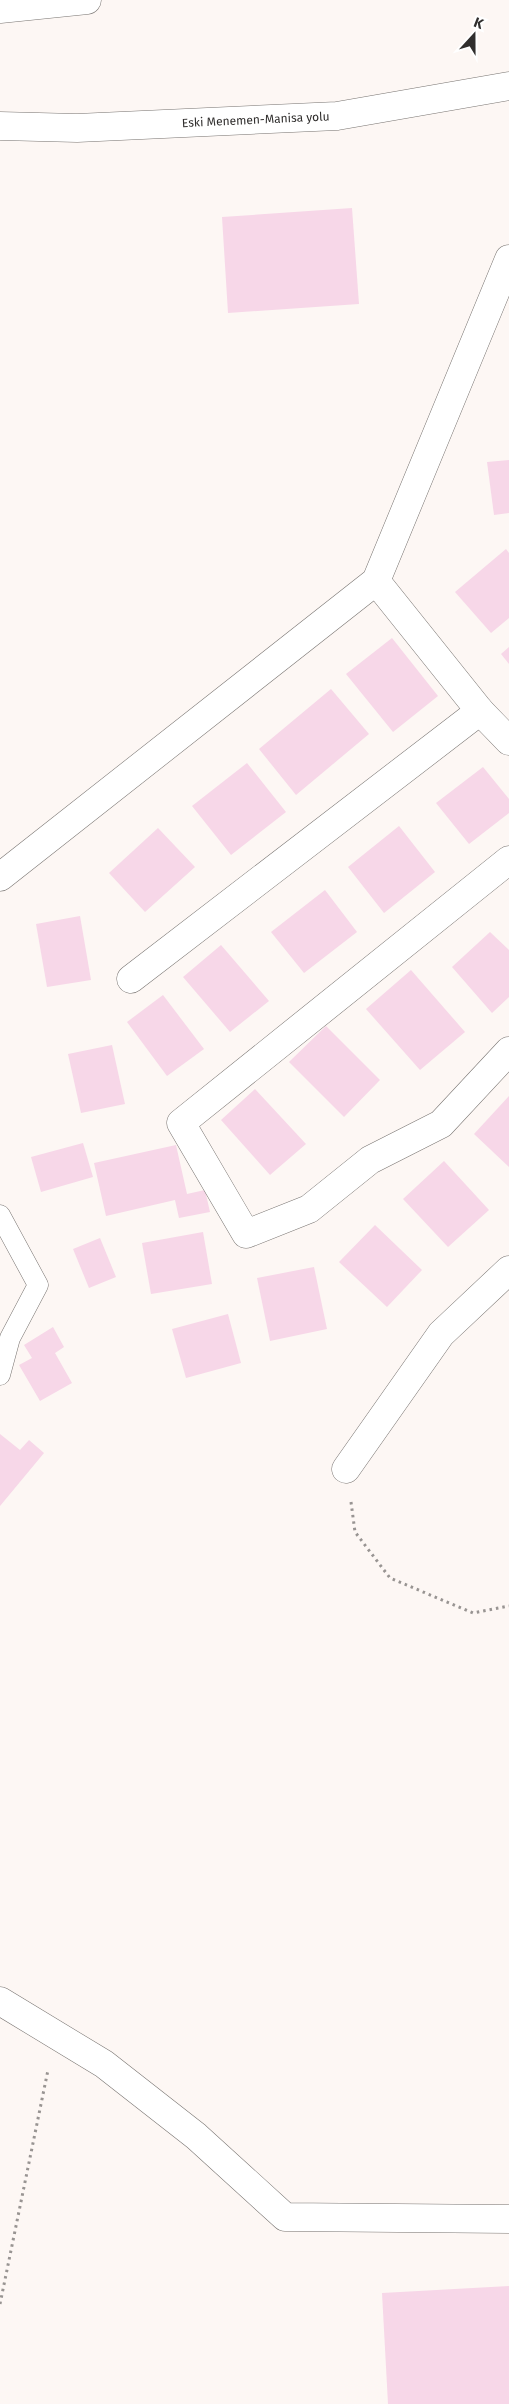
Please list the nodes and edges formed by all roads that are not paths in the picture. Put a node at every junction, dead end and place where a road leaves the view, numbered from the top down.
1 (87, 0) edge
2 (0, 9) edge
3 (509, 86) edge
4 (0, 126) edge
5 (509, 259) edge
6 (376, 581) junction
7 (480, 711) junction
8 (509, 741) edge
9 (509, 860) edge
10 (0, 877) edge
11 (131, 979) dead end
12 (509, 1051) edge
13 (0, 1215) edge
14 (509, 1270) edge
15 (0, 1375) edge
16 (346, 1469) road end
17 (0, 2002) edge
18 (509, 2219) edge

1 - 2 street
3 - 4 street, Eski Menemen-Manisa yolu
5 - 6 street
6 - 7 street
6 - 10 street
7 - 8 street
7 - 11 street
9 - 12 street
13 - 15 lane
14 - 16 street
17 - 18 street

